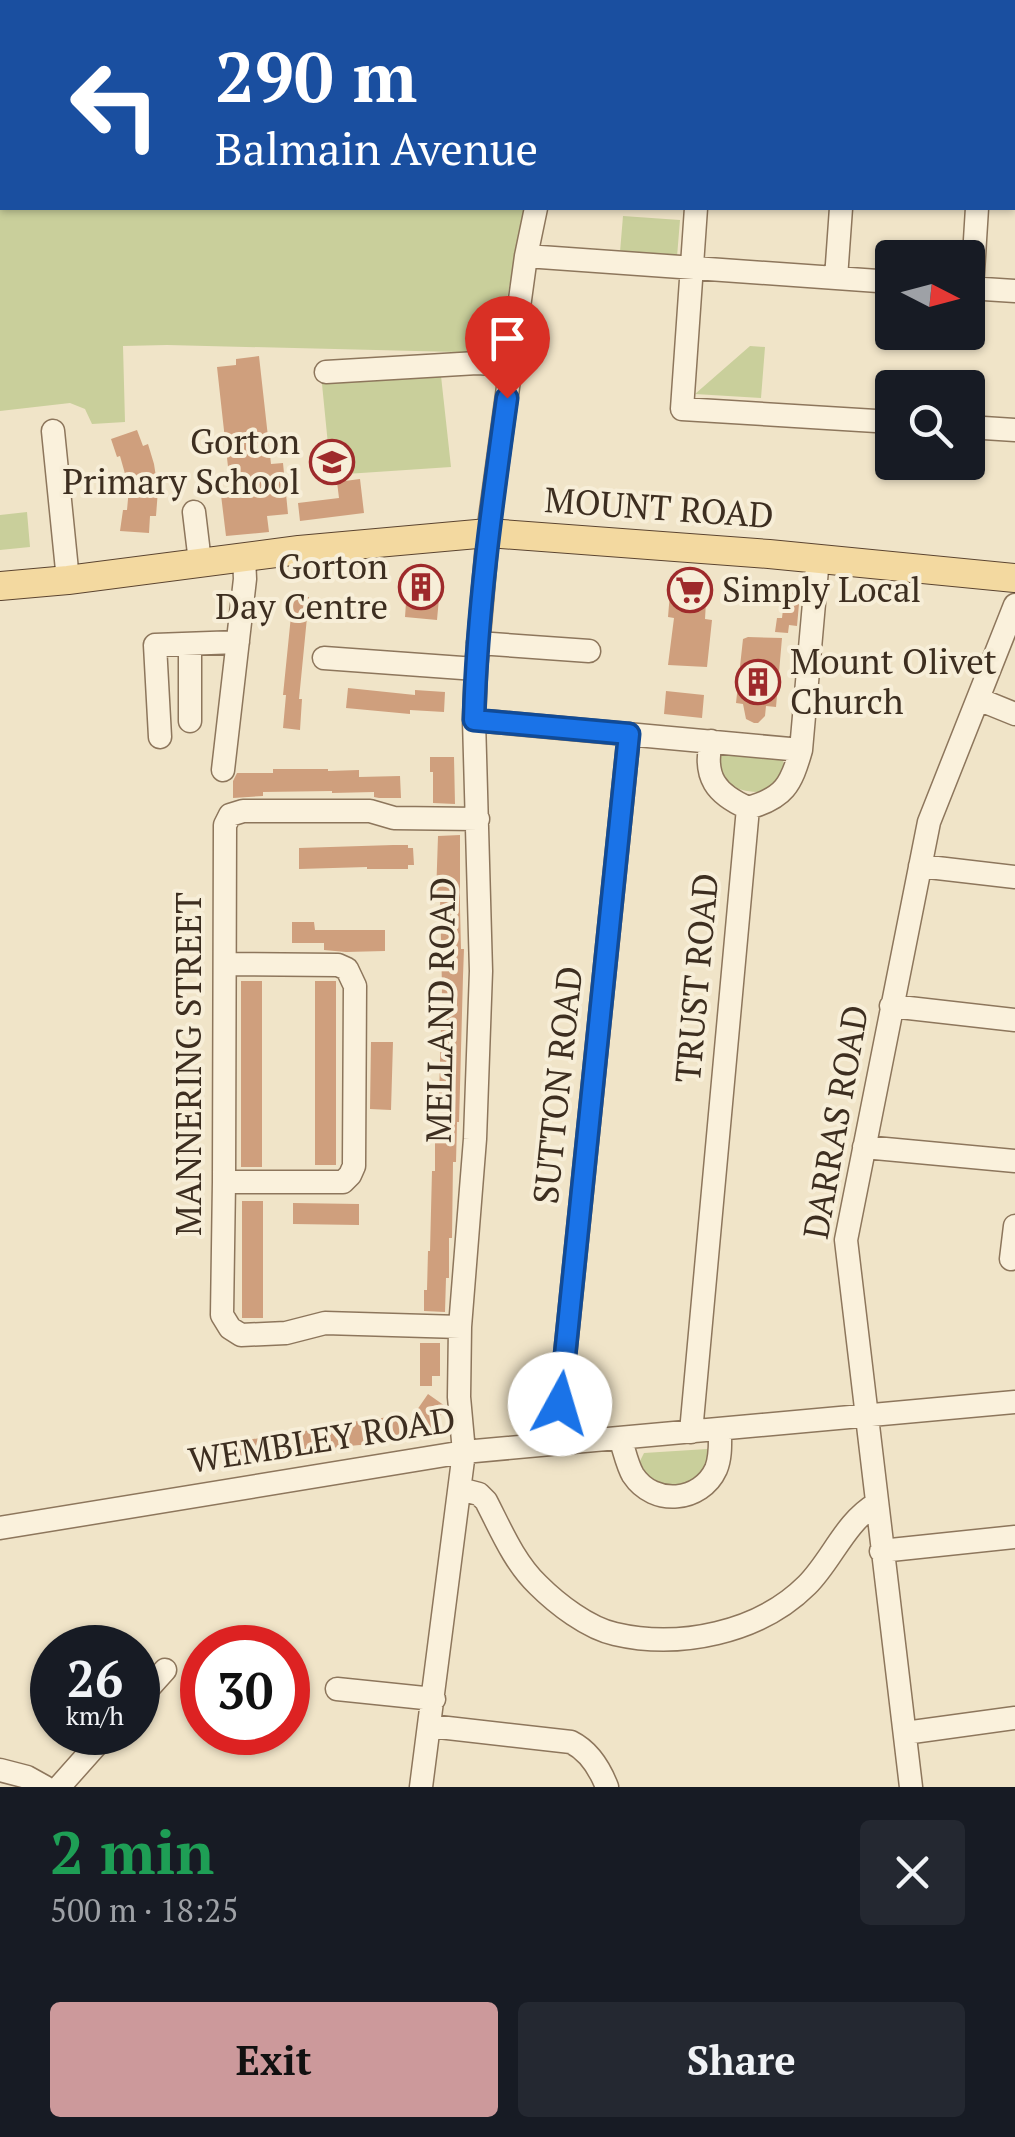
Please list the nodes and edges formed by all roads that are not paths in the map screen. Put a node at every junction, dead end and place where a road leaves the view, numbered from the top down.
1 (536, 210) edge
2 (696, 210) edge
3 (842, 210) edge
4 (977, 210) edge
5 (974, 240) edge
6 (526, 256) junction
7 (694, 268) junction
8 (836, 278) junction
9 (875, 281) edge
10 (985, 289) edge
11 (1015, 291) edge
12 (512, 365) junction
13 (326, 372) dead end
14 (875, 421) edge
15 (985, 428) edge
16 (1015, 430) edge
17 (53, 431) dead end
18 (194, 512) dead end
19 (488, 533) junction
20 (244, 557) junction
21 (818, 558) junction
22 (200, 562) junction
23 (1015, 578) edge
24 (68, 580) junction
25 (0, 586) edge
26 (1015, 605) edge
27 (238, 642) junction
28 (478, 643) junction
29 (190, 644) junction
30 (589, 651) dead end
31 (324, 658) dead end
32 (476, 669) junction
33 (978, 699) junction
34 (1015, 714) edge
35 (474, 720) junction
36 (190, 721) dead end
37 (629, 734) junction
38 (160, 737) dead end
39 (710, 741) junction
40 (801, 750) junction
41 (223, 770) dead end
42 (748, 808) junction
43 (478, 819) junction
44 (920, 866) junction
45 (1015, 877) edge
46 (224, 964) junction
47 (891, 1006) junction
48 (1015, 1020) edge
49 (864, 1147) junction
50 (1015, 1161) edge
51 (224, 1182) junction
52 (1015, 1226) edge
53 (1011, 1260) dead end
54 (460, 1328) junction
55 (1015, 1402) edge
56 (865, 1416) junction
57 (720, 1430) junction
58 (692, 1432) junction
59 (620, 1438) junction
60 (556, 1443) junction
61 (464, 1452) junction
62 (460, 1488) junction
63 (876, 1504) junction
64 (0, 1528) edge
65 (1015, 1538) edge
66 (881, 1551) junction
67 (165, 1670) dead end
68 (160, 1676) edge
69 (337, 1688) dead end
70 (434, 1699) junction
71 (1015, 1718) edge
72 (430, 1726) junction
73 (904, 1733) junction
74 (88, 1755) edge
75 (0, 1770) edge
76 (45, 1787) edge
77 (59, 1787) edge
78 (421, 1787) edge
79 (608, 1787) edge
80 (910, 1787) edge

1 - 6 street, MELLAND ROAD
2 - 7 street
3 - 8 street
4 - 5 street
6 - 7 street
6 - 12 street, MELLAND ROAD
7 - 8 street
7 - 14 street
8 - 9 street
10 - 11 street
12 - 13 street
12 - 19 street, MELLAND ROAD
15 - 16 street
17 - 24 street
18 - 22 street
19 - 20 main road, MOUNT ROAD
19 - 21 main road, MOUNT ROAD
19 - 28 street, MELLAND ROAD
20 - 22 main road, MOUNT ROAD
20 - 27 street
21 - 23 main road, MOUNT ROAD
21 - 40 street
22 - 24 main road, MOUNT ROAD
24 - 25 main road, MOUNT ROAD
26 - 33 street, DARRAS ROAD
27 - 29 street
27 - 41 street
28 - 30 street
28 - 32 street, MELLAND ROAD
29 - 36 street
29 - 38 street
31 - 32 street
32 - 35 street, MELLAND ROAD
33 - 34 street
33 - 44 street, DARRAS ROAD
35 - 37 street
35 - 43 street, MELLAND ROAD
37 - 39 street
37 - 60 street, SUTTON ROAD
39 - 40 street
39 - 42 street
40 - 42 street
42 - 58 street, TRUST ROAD
43 - 46 street, MANNERING STREET
43 - 54 street, MELLAND ROAD
44 - 45 street
44 - 47 street, DARRAS ROAD
46 - 51 street, MANNERING STREET
46 - 51 street
47 - 48 street
47 - 49 street, DARRAS ROAD
49 - 50 street
49 - 56 street, DARRAS ROAD
51 - 54 street, MANNERING STREET
52 - 53 street
54 - 61 street, MELLAND ROAD
55 - 56 street, WEMBLEY ROAD
56 - 57 street, WEMBLEY ROAD
56 - 63 street, DARRAS ROAD
57 - 58 street, WEMBLEY ROAD
57 - 59 street
58 - 59 street, WEMBLEY ROAD
59 - 60 street, WEMBLEY ROAD
60 - 61 street, WEMBLEY ROAD
61 - 62 street, MELLAND ROAD
61 - 64 street, WEMBLEY ROAD
62 - 63 street
62 - 70 street, MELLAND ROAD
63 - 66 street, DARRAS ROAD
65 - 66 street
66 - 73 street, DARRAS ROAD
67 - 68 street
69 - 70 street
70 - 72 street, MELLAND ROAD
71 - 73 street
72 - 78 street, MELLAND ROAD
72 - 79 street
73 - 80 street, DARRAS ROAD
74 - 77 street
75 - 76 street

